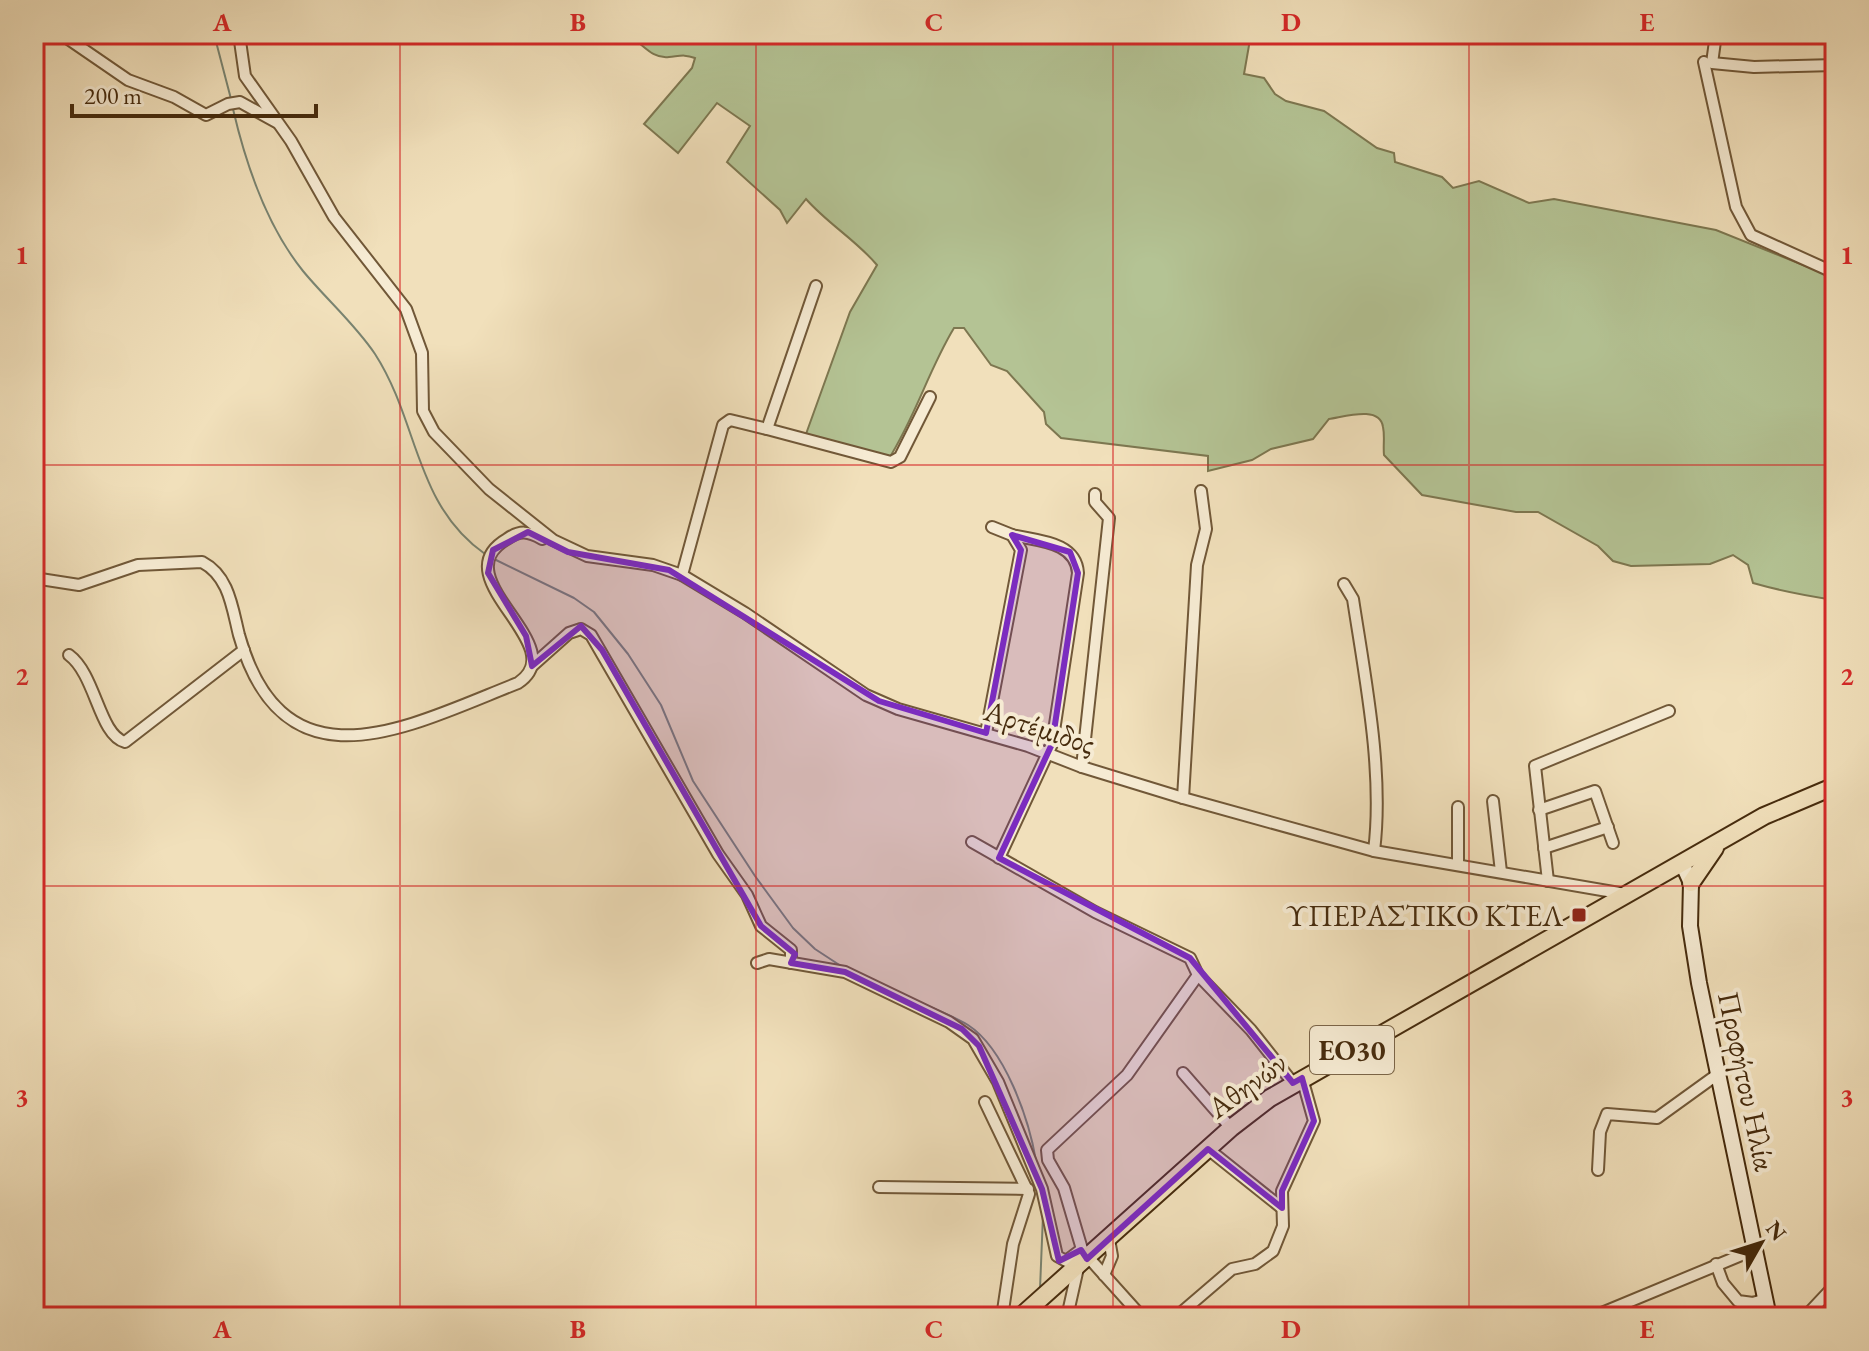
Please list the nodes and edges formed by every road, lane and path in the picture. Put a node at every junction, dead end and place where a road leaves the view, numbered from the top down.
1 (41, 34) edge
2 (61, 34) edge
3 (239, 34) edge
4 (1716, 34) edge
5 (34, 37) edge
6 (1708, 62) junction
7 (1835, 65) edge
8 (281, 125) junction
9 (1835, 273) edge
10 (816, 286) dead end
11 (930, 397) dead end
12 (767, 429) junction
13 (1201, 491) dead end
14 (1095, 494) dead end
15 (992, 527) dead end
16 (1012, 535) junction
17 (577, 552) junction
18 (682, 575) junction
19 (34, 578) edge
20 (1344, 584) dead end
21 (244, 650) junction
22 (69, 655) dead end
23 (532, 666) junction
24 (1669, 711) dead end
25 (986, 733) junction
26 (1049, 753) junction
27 (1082, 767) junction
28 (1835, 786) edge
29 (1183, 798) junction
30 (1493, 801) dead end
31 (1458, 807) dead end
32 (1539, 810) junction
33 (1608, 827) junction
34 (1720, 841) junction
35 (972, 842) dead end
36 (1613, 843) dead end
37 (1544, 848) junction
38 (1374, 851) junction
39 (999, 858) junction
40 (1458, 865) junction
41 (1673, 868) junction
42 (1501, 872) junction
43 (1548, 881) junction
44 (1687, 883) junction
45 (1625, 894) junction
46 (757, 963) dead end
47 (791, 963) junction
48 (1198, 975) junction
49 (1183, 1073) dead end
50 (1718, 1074) junction
51 (1297, 1081) junction
52 (985, 1102) dead end
53 (1231, 1128) junction
54 (1208, 1149) junction
55 (1598, 1170) dead end
56 (879, 1187) dead end
57 (1028, 1189) junction
58 (1282, 1208) junction
59 (1109, 1239) junction
60 (1756, 1249) junction
61 (1084, 1258) junction
62 (1716, 1264) junction
63 (1104, 1275) junction
64 (1835, 1285) edge
65 (1766, 1299) junction
66 (1002, 1317) edge
67 (1020, 1317) edge
68 (1067, 1317) edge
69 (1142, 1317) edge
70 (1176, 1317) edge
71 (1592, 1317) edge
72 (1769, 1317) edge
73 (1805, 1317) edge

1 - 5 street
2 - 8 street
3 - 8 street, Αρτέμιδος
4 - 6 street
6 - 7 street
6 - 9 street
8 - 17 street, Αρτέμιδος
10 - 12 street
11 - 12 street
12 - 18 street
13 - 29 street
14 - 27 street
15 - 16 street
16 - 25 street
16 - 26 street
17 - 18 street, Αρτέμιδος
17 - 23 street
18 - 25 street, Αρτέμιδος
19 - 21 street
20 - 38 street
21 - 22 street
21 - 23 street
23 - 47 street
24 - 32 street
25 - 26 street, Αρτέμιδος
26 - 27 street, Αρτέμιδος
26 - 39 street
27 - 29 street, Αρτέμιδος
28 - 34 main road, Αθηνών / ΕΟ30
29 - 38 street, Αρτέμιδος
30 - 42 street
31 - 40 street
32 - 33 street
32 - 37 street
33 - 36 street
33 - 37 street
34 - 41 main road, Αθηνών / ΕΟ30
34 - 44 main road
35 - 39 street
37 - 43 street
38 - 40 street, Αρτέμιδος
39 - 48 street
40 - 42 street, Αρτέμιδος
41 - 44 main road
41 - 45 main road, Αθηνών / ΕΟ30
42 - 43 street, Αρτέμιδος
43 - 45 street, Αρτέμιδος
44 - 50 street, Προφήτου Ηλία
45 - 51 main road, Αθηνών / ΕΟ30
46 - 47 street
47 - 61 street
48 - 51 street
48 - 61 street
49 - 53 street
50 - 55 street
50 - 60 street, Προφήτου Ηλία
51 - 53 main road, Αθηνών / ΕΟ30
51 - 58 street
52 - 57 street
53 - 54 main road, Αθηνών / ΕΟ30
54 - 58 street
54 - 59 main road, Αθηνών / ΕΟ30
56 - 57 street
57 - 66 street
58 - 70 street
59 - 61 main road, Αθηνών / ΕΟ30
59 - 63 street
60 - 62 street
60 - 65 street, Προφήτου Ηλία
61 - 63 street
61 - 67 main road, Αθηνών / ΕΟ30
61 - 68 street
62 - 65 street
62 - 71 street
63 - 69 street
64 - 73 street
65 - 72 street, Προφήτου Ηλία

